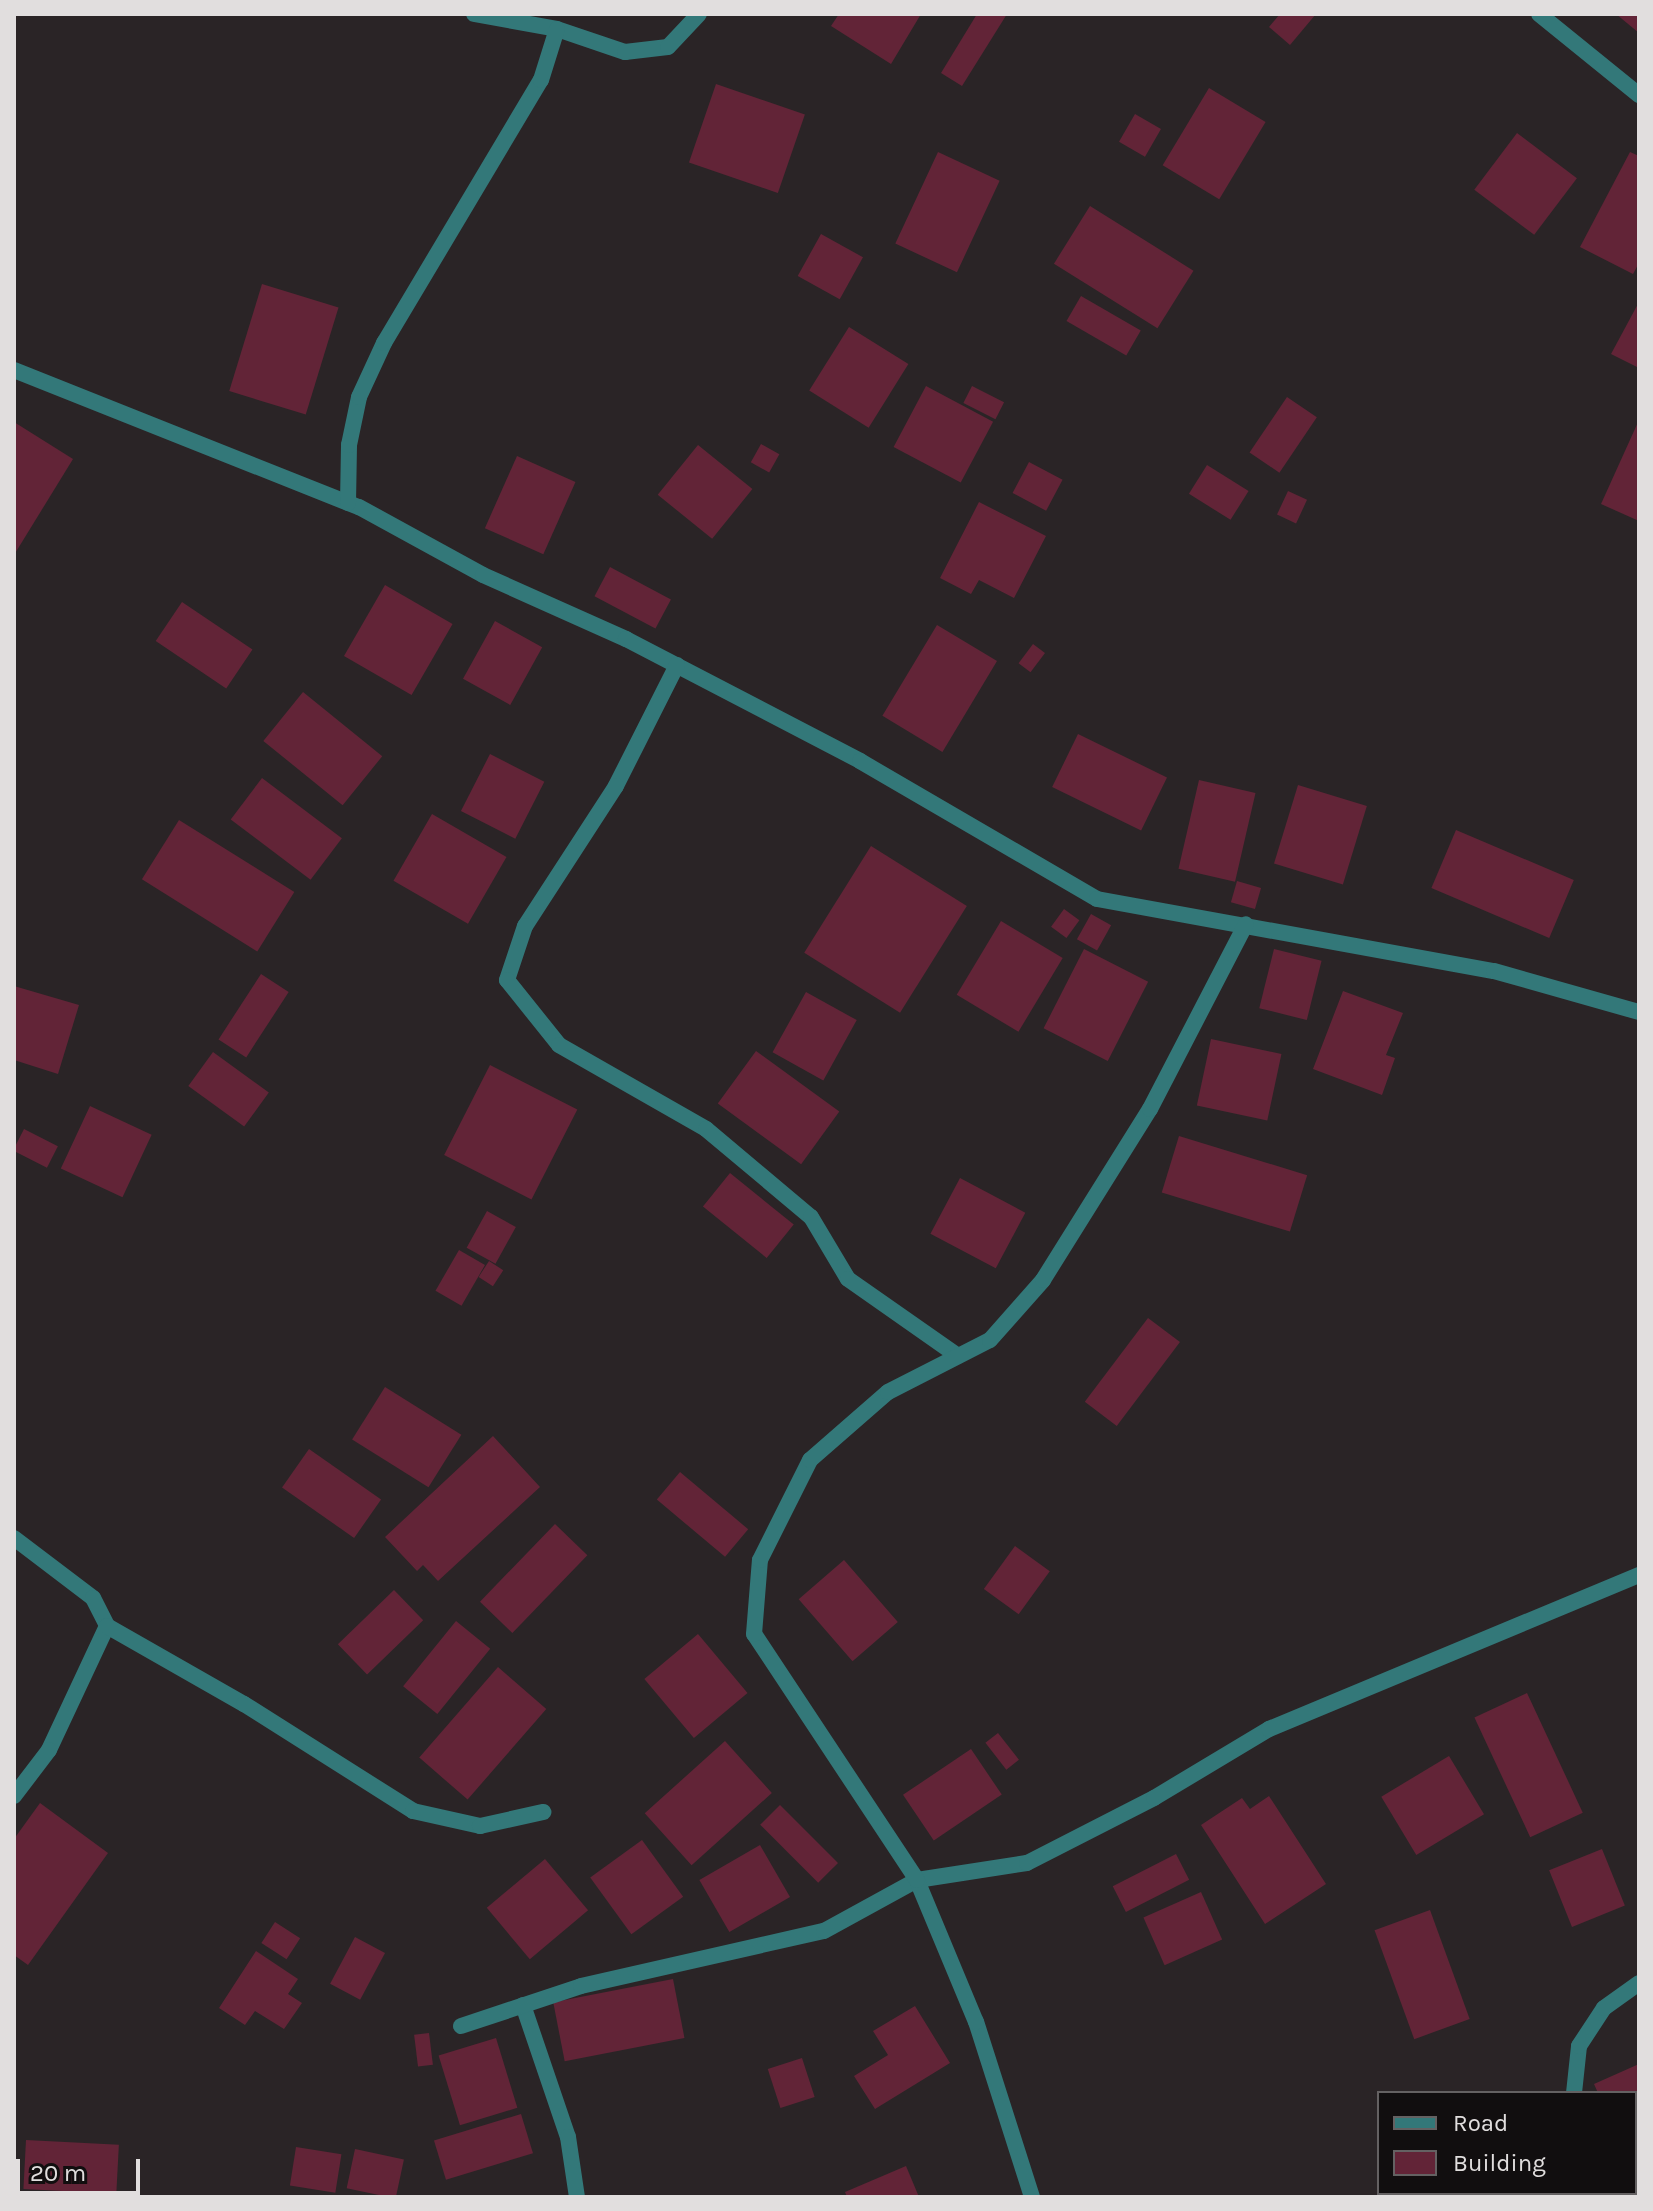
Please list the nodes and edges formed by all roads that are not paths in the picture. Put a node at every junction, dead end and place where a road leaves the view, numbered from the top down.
1 (474, 14) edge
2 (699, 14) edge
3 (1539, 14) edge
4 (557, 29) junction
5 (1639, 95) edge
6 (14, 370) edge
7 (348, 503) junction
8 (677, 665) junction
9 (1246, 924) junction
10 (1639, 1012) edge
11 (958, 1356) junction
12 (14, 1538) edge
13 (1639, 1575) edge
14 (107, 1626) junction
15 (14, 1796) edge
16 (543, 1812) dead end
17 (917, 1880) junction
18 (1639, 1983) edge
19 (523, 2005) junction
20 (461, 2026) dead end
21 (1574, 2091) edge
22 (577, 2197) edge
23 (1032, 2197) edge

1 - 4 street
2 - 4 street
3 - 5 street
4 - 7 street
6 - 7 street
7 - 8 street
8 - 9 street
8 - 11 street
9 - 10 street
9 - 11 street
11 - 17 street
12 - 14 street
13 - 17 street
14 - 15 street
14 - 16 street
17 - 19 street
17 - 23 street
18 - 21 street
19 - 20 street
19 - 22 street

